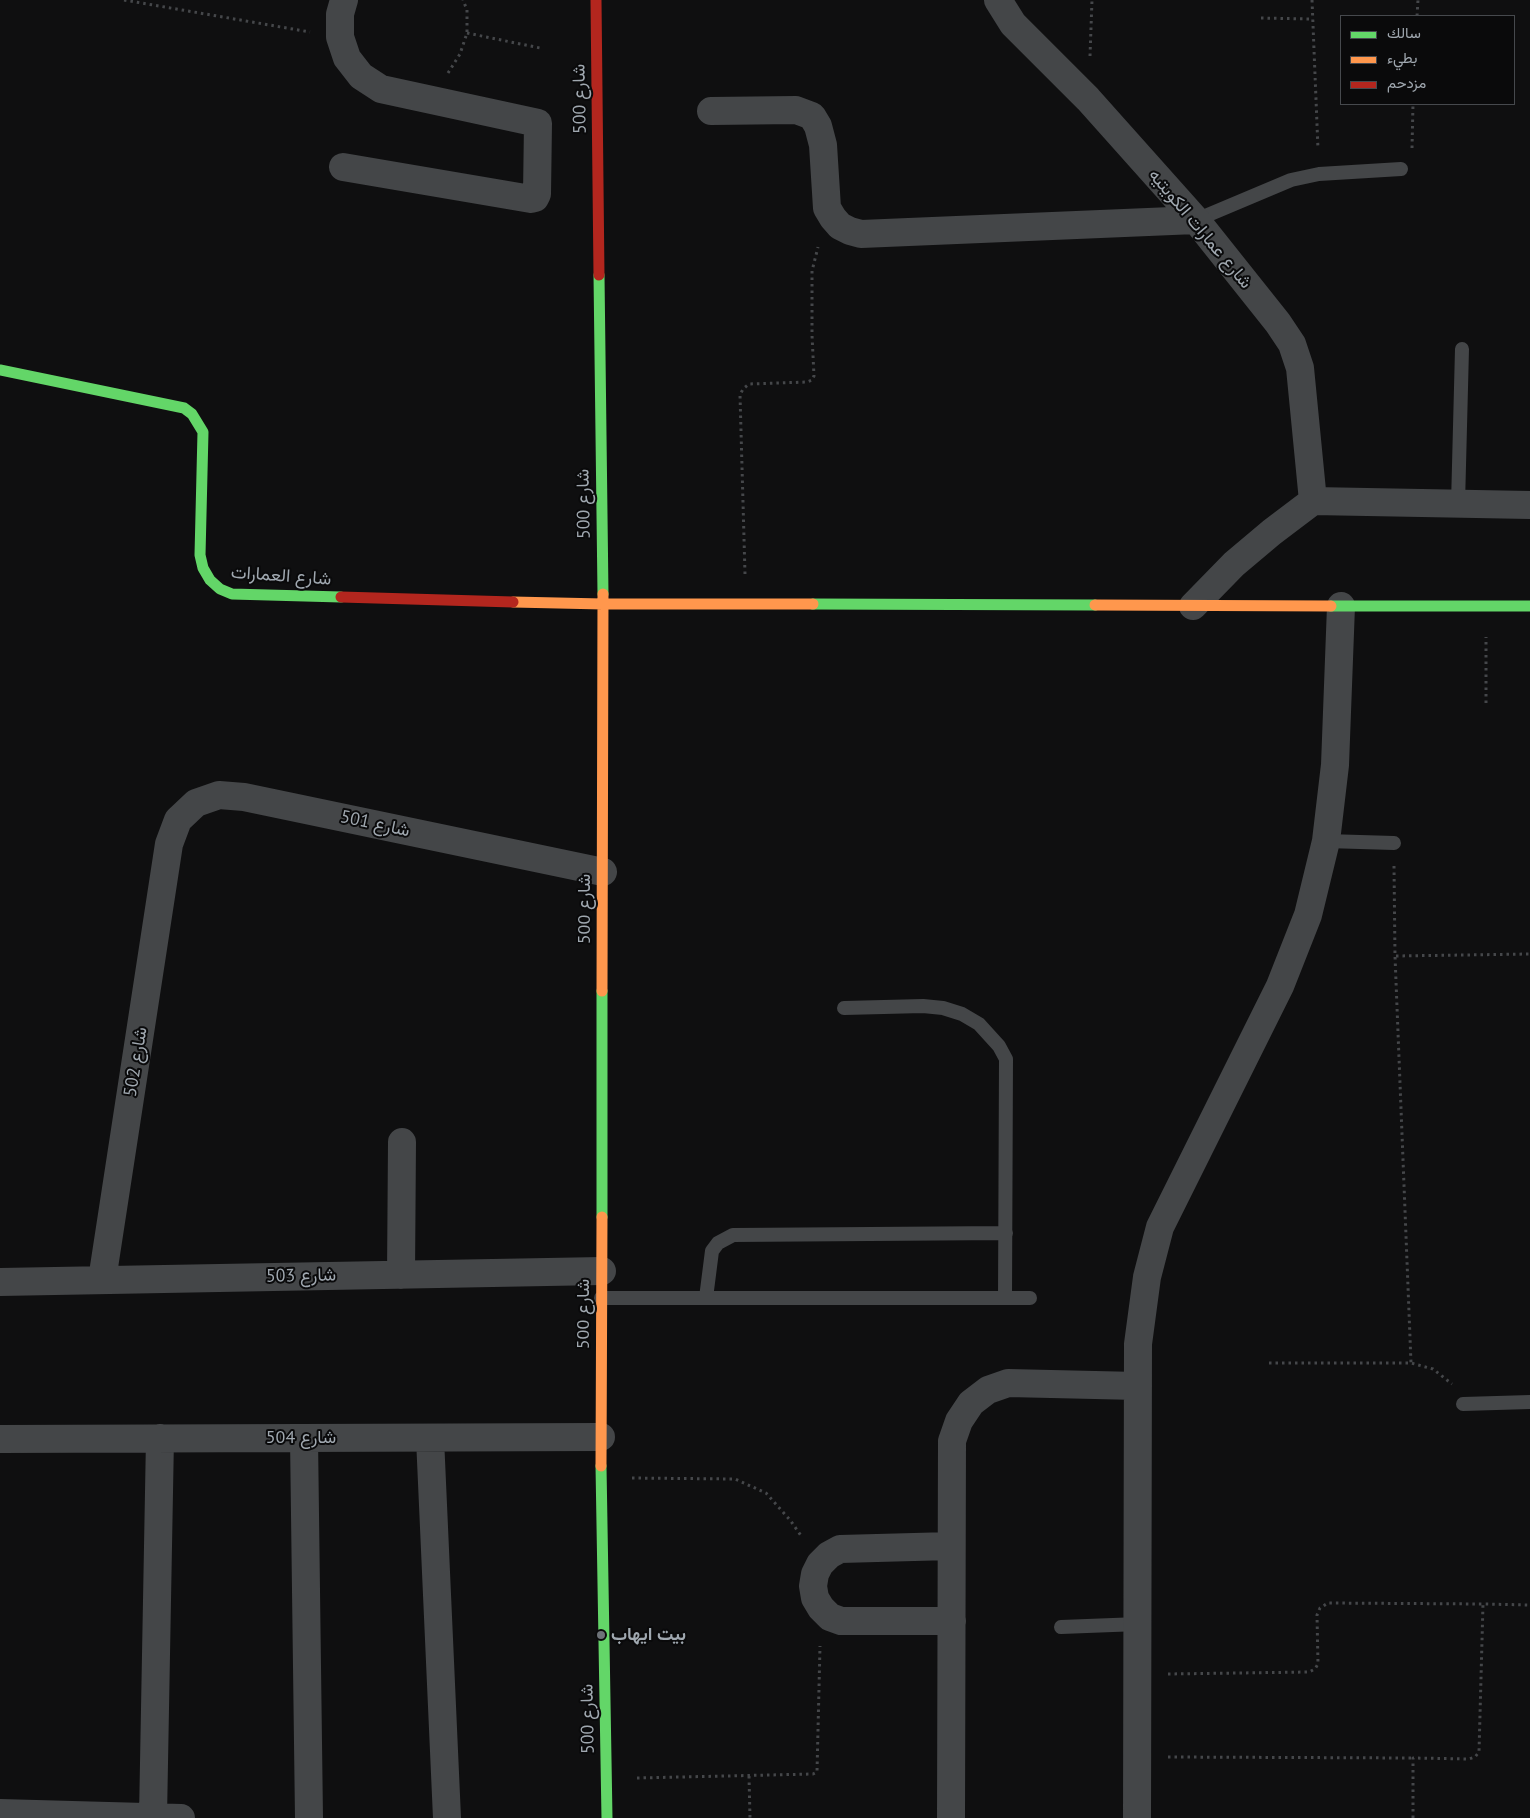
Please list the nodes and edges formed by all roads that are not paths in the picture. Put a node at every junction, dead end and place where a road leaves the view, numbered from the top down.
1 (344, 0) edge
2 (596, 0) edge
3 (998, 0) edge
4 (711, 111) dead end
5 (342, 167) dead end
6 (1401, 169) road end
7 (1196, 220) junction
8 (1462, 349) dead end
9 (0, 370) edge
10 (1313, 502) junction
11 (1458, 504) junction
12 (1530, 505) edge
13 (603, 604) junction
14 (1193, 606) junction
15 (1341, 606) junction
16 (1530, 606) edge
17 (1326, 840) junction
18 (1394, 842) road end
19 (169, 844) joint
20 (603, 872) junction
21 (844, 1008) dead end
22 (402, 1142) dead end
23 (1006, 1232) junction
24 (602, 1272) junction
25 (401, 1275) junction
26 (102, 1280) junction
27 (0, 1282) edge
28 (601, 1298) junction
29 (706, 1298) junction
30 (1005, 1298) junction
31 (1030, 1298) dead end
32 (1138, 1386) junction
33 (1530, 1402) edge
34 (1463, 1404) road end
35 (601, 1437) junction
36 (0, 1438) edge
37 (160, 1438) junction
38 (304, 1438) junction
39 (430, 1438) junction
40 (951, 1546) junction
41 (952, 1621) junction
42 (1139, 1624) junction
43 (1061, 1627) dead end
44 (0, 1812) edge
45 (153, 1817) edge
46 (181, 1818) edge
47 (310, 1818) edge
48 (447, 1818) edge
49 (607, 1818) edge
50 (951, 1818) edge
51 (1137, 1818) edge

1 - 5 street
2 - 13 street, شارع 500
3 - 7 street, شارع عمارات الكويتيه
4 - 7 street
6 - 7 lane
7 - 10 street, شارع عمارات الكويتيه
8 - 11 lane
9 - 13 street, شارع العمارات
10 - 11 street
10 - 14 street
11 - 12 street
13 - 14 street, شارع العمارات
13 - 20 street, شارع 500
14 - 15 street, شارع العمارات
15 - 16 street, شارع العمارات
15 - 17 street
17 - 18 lane
17 - 32 street
19 - 20 street, شارع 501
19 - 26 street, شارع 502
20 - 24 street, شارع 500
21 - 23 lane
22 - 25 street
23 - 29 lane
23 - 30 lane
24 - 25 street, شارع 503
24 - 28 street, شارع 500
25 - 26 street, شارع 503
26 - 27 street, شارع 503
28 - 29 lane
28 - 35 street, شارع 500
29 - 30 lane
30 - 31 lane
32 - 40 street
32 - 42 street
33 - 34 lane
35 - 39 street, شارع 504
35 - 49 street, شارع 500
36 - 37 street, شارع 504
37 - 38 street, شارع 504
37 - 45 street
38 - 39 street, شارع 504
38 - 47 street
39 - 48 street
40 - 41 street
40 - 41 street
41 - 50 street
42 - 43 lane
42 - 51 street
44 - 45 street
45 - 46 street

